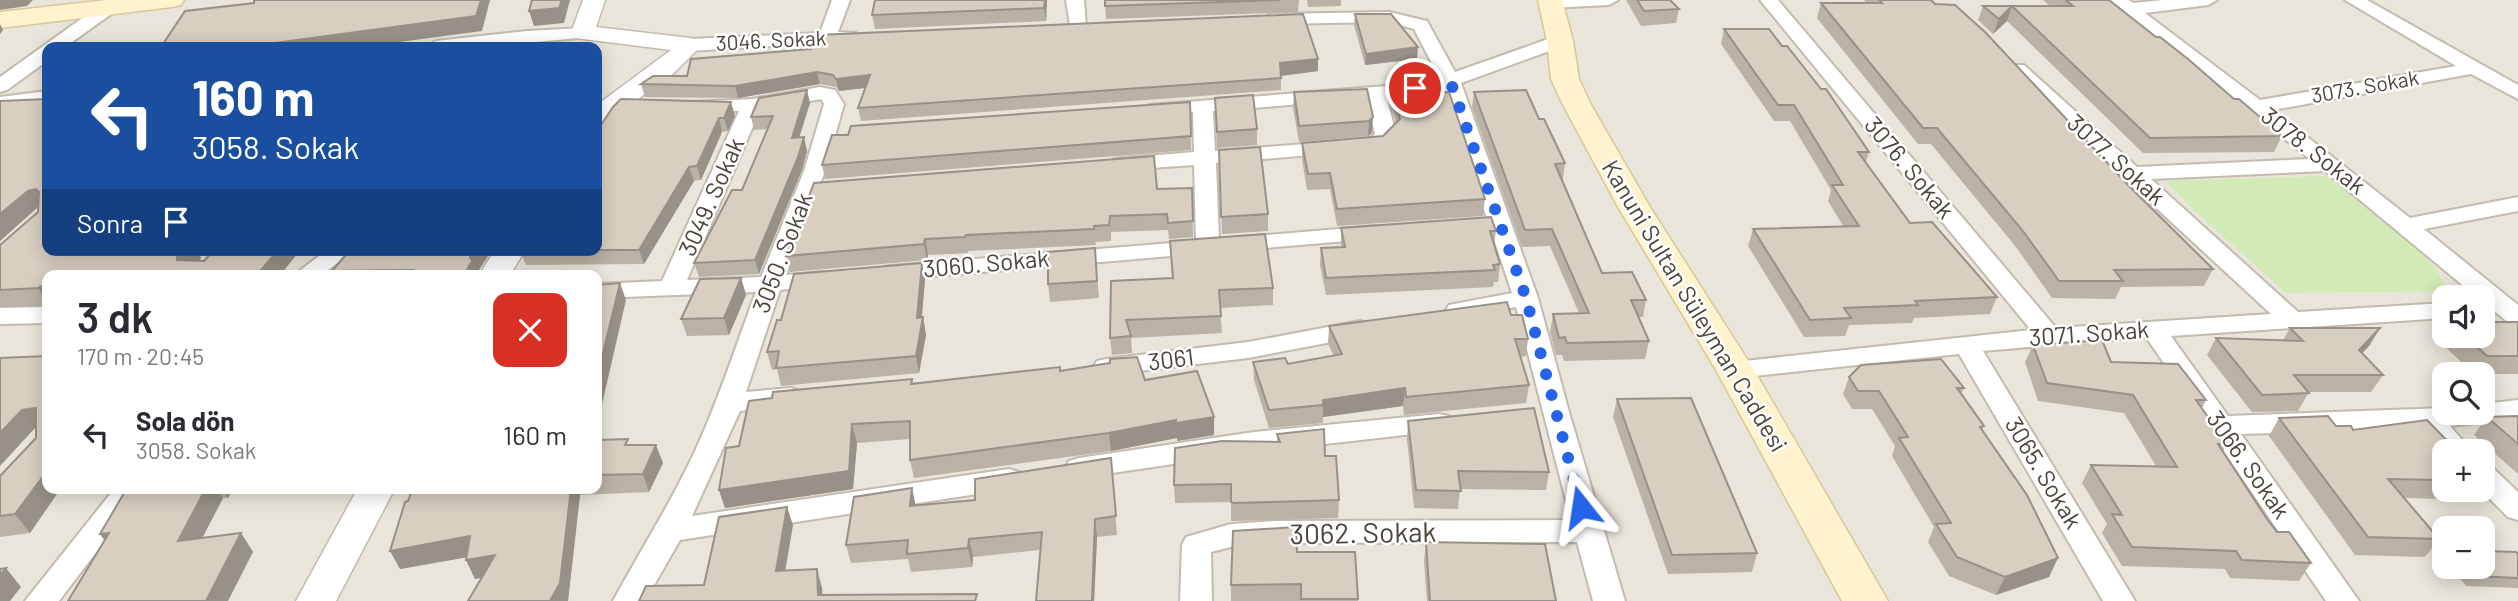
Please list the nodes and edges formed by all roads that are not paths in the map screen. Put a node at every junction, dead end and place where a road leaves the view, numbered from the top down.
1 (172, 0) edge
2 (594, 0) edge
3 (841, 0) edge
4 (1075, 0) edge
5 (1609, 0) edge
6 (1769, 0) edge
7 (2208, 0) edge
8 (2354, 0) edge
9 (1550, 1) edge
10 (124, 4) edge
11 (2125, 5) edge
12 (1359, 9) edge
13 (1263, 13) edge
14 (0, 20) edge
15 (1077, 27) edge
16 (583, 33) junction
17 (869, 36) edge
18 (827, 38) junction
19 (1560, 41) junction
20 (61, 42) edge
21 (477, 42) edge
22 (690, 45) junction
23 (2001, 55) edge
24 (42, 56) edge
25 (2474, 68) junction
26 (1450, 80) junction
27 (0, 86) edge
28 (2518, 93) edge
29 (1376, 94) junction
30 (42, 98) edge
31 (0, 103) edge
32 (618, 103) junction
33 (653, 105) edge
34 (752, 105) junction
35 (679, 106) edge
36 (1203, 106) junction
37 (2256, 107) junction
38 (1133, 111) edge
39 (602, 114) edge
40 (1206, 157) junction
41 (2330, 164) junction
42 (1096, 166) edge
43 (2131, 174) junction
44 (835, 188) edge
45 (807, 190) junction
46 (2518, 204) edge
47 (1500, 224) junction
48 (1472, 226) edge
49 (2407, 226) junction
50 (1403, 231) edge
51 (1208, 245) junction
52 (334, 256) edge
53 (313, 270) edge
54 (770, 284) junction
55 (671, 289) junction
56 (602, 291) edge
57 (1526, 298) junction
58 (2506, 309) edge
59 (2432, 311) edge
60 (42, 315) edge
61 (1433, 315) edge
62 (0, 316) edge
63 (2291, 318) junction
64 (1380, 325) edge
65 (2153, 330) junction
66 (2049, 336) junction
67 (1966, 344) junction
68 (1082, 369) edge
69 (1735, 370) junction
70 (810, 395) edge
71 (729, 403) junction
72 (2518, 409) edge
73 (2495, 412) edge
74 (2432, 418) edge
75 (2427, 419) junction
76 (1459, 421) edge
77 (2221, 425) junction
78 (2446, 439) edge
79 (2495, 487) edge
80 (126, 494) edge
81 (374, 494) edge
82 (2518, 509) edge
83 (671, 530) junction
84 (1588, 531) junction
85 (41, 601) edge
86 (316, 601) edge
87 (629, 601) edge
88 (1196, 601) edge
89 (1609, 601) edge
90 (1864, 601) edge
91 (2119, 601) edge
92 (2343, 601) edge

1 - 10 main road
2 - 16 street
3 - 18 street
4 - 15 street
5 - 9 street
6 - 66 street, 3076. Sokak
7 - 11 street
8 - 25 street
9 - 19 main road, Kanuni Sultan Süleyman Caddesi
10 - 14 main road
10 - 20 street
11 - 37 street, 3078. Sokak
12 - 13 street
12 - 26 street
16 - 21 street, 3046. Sokak
16 - 22 street, 3046. Sokak
17 - 18 street, 3046. Sokak
18 - 22 street, 3046. Sokak
19 - 26 street
19 - 69 main road, Kanuni Sultan Süleyman Caddesi
22 - 32 street
23 - 43 street, 3077. Sokak
24 - 27 street
25 - 28 street
25 - 37 street, 3073. Sokak
26 - 29 street
26 - 47 street
29 - 36 street
29 - 40 street
30 - 31 street
32 - 33 street
32 - 39 street
34 - 35 street, 3050. Sokak
34 - 45 street, 3050. Sokak
34 - 55 street, 3049. Sokak
36 - 38 street
36 - 40 street
37 - 41 street, 3078. Sokak
40 - 42 street
40 - 51 street
41 - 43 street
41 - 49 street, 3078. Sokak
43 - 63 street, 3077. Sokak
44 - 45 street
45 - 54 street, 3050. Sokak
46 - 49 street
47 - 48 street
47 - 57 street
49 - 58 street, 3078. Sokak
50 - 51 street, 3060. Sokak
51 - 54 street, 3060. Sokak
52 - 53 street
54 - 55 street, 3060. Sokak
54 - 71 street, 3050. Sokak
55 - 56 street, 3060. Sokak
57 - 61 street
57 - 84 street
59 - 63 street, 3071. Sokak
60 - 62 street
63 - 65 street, 3071. Sokak
64 - 68 street, 3061
65 - 66 street, 3071. Sokak
65 - 77 street, 3066. Sokak
66 - 67 street, 3071. Sokak
67 - 69 street, 3071. Sokak
67 - 91 street, 3065. Sokak
69 - 90 main road, Kanuni Sultan Süleyman Caddesi
70 - 71 street
71 - 83 street, 3050. Sokak
72 - 73 street
74 - 75 street
75 - 77 street
75 - 78 street
76 - 83 street
77 - 92 street, 3066. Sokak
79 - 82 street
80 - 85 street
81 - 86 street
83 - 87 street, 3050. Sokak
84 - 88 street, 3062. Sokak
84 - 89 street

